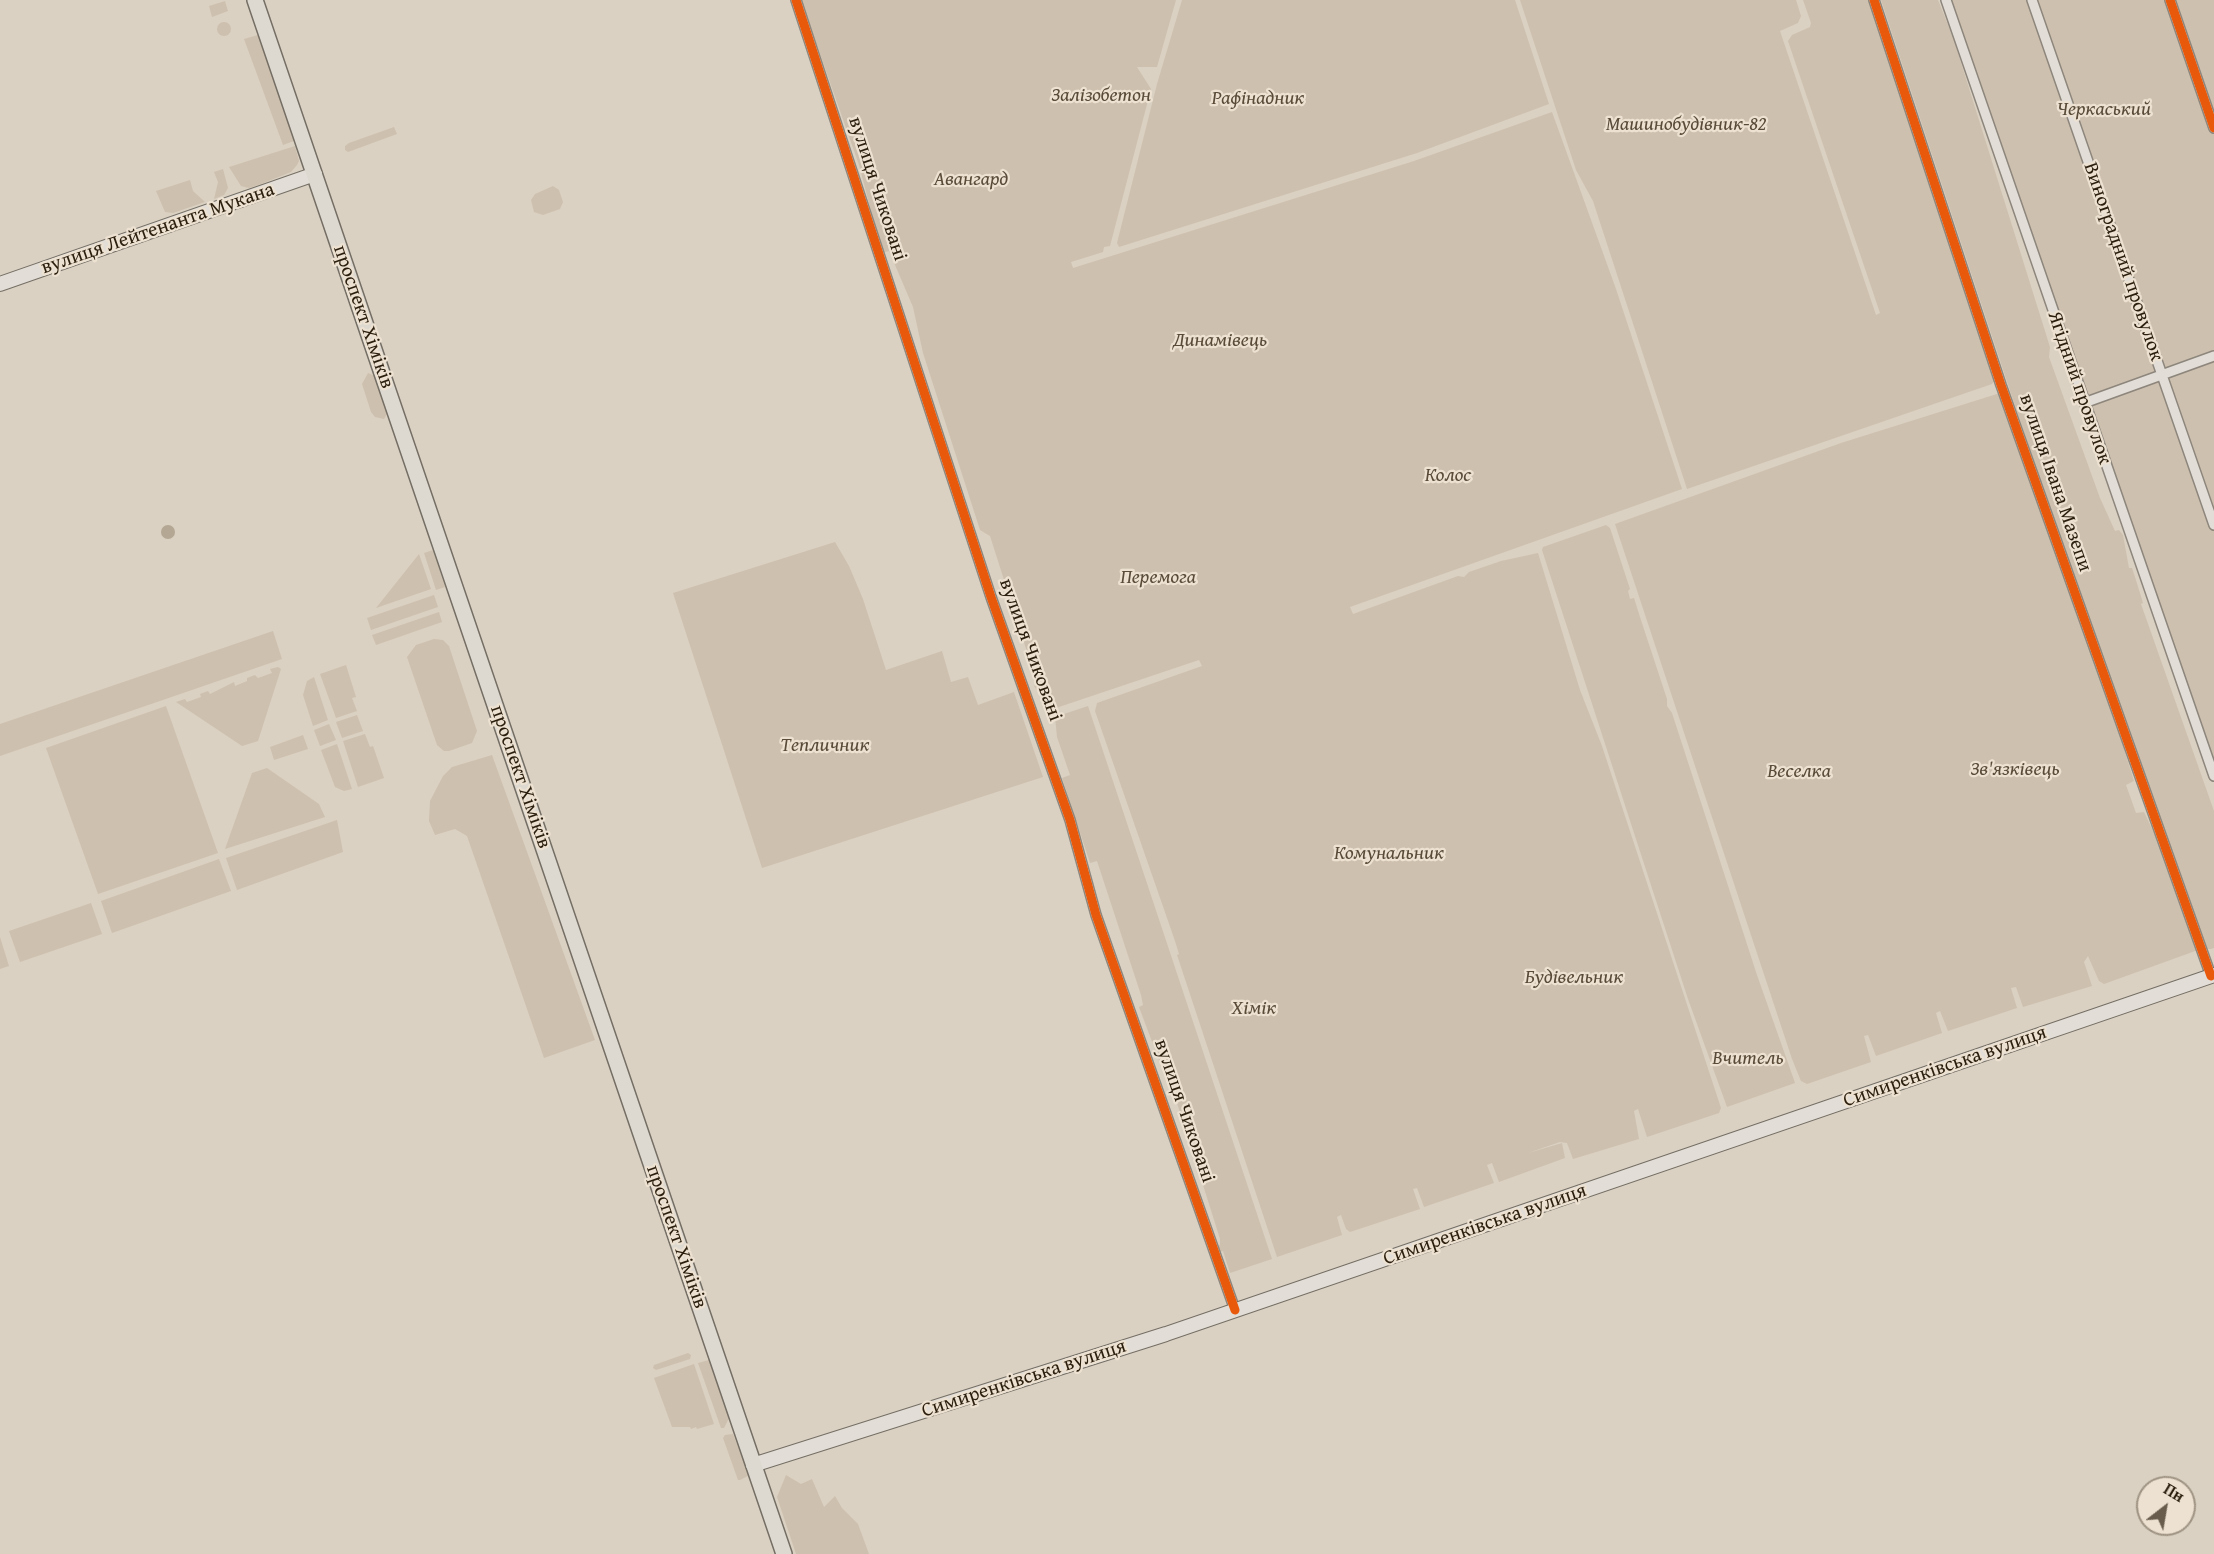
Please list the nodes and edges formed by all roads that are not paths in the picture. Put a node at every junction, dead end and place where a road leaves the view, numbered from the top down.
1 (255, 0) edge
2 (796, 0) edge
3 (1874, 0) edge
4 (1946, 0) edge
5 (2032, 0) edge
6 (2170, 0) edge
7 (2214, 128) edge
8 (315, 174) junction
9 (0, 284) edge
10 (2214, 356) edge
11 (2162, 374) junction
12 (2084, 403) junction
13 (2214, 525) edge
14 (2214, 776) edge
15 (2212, 975) edge
16 (1235, 1310) junction
17 (753, 1465) junction
18 (783, 1554) edge

1 - 8 main road, проспект Хіміків
2 - 16 street, вулиця Чиковані
3 - 15 street, вулиця Івана Мазепи
4 - 12 street, Ягідний провулок
5 - 11 street, Виноградний провулок
6 - 7 street
8 - 9 main road, вулиця Лейтенанта Мукана
8 - 17 main road, проспект Хіміків
10 - 11 street
11 - 12 street
11 - 13 street, Виноградний провулок
12 - 14 street, Ягідний провулок
15 - 16 main road, Симиренківська вулиця
16 - 17 main road, Симиренківська вулиця
17 - 18 main road, проспект Хіміків

